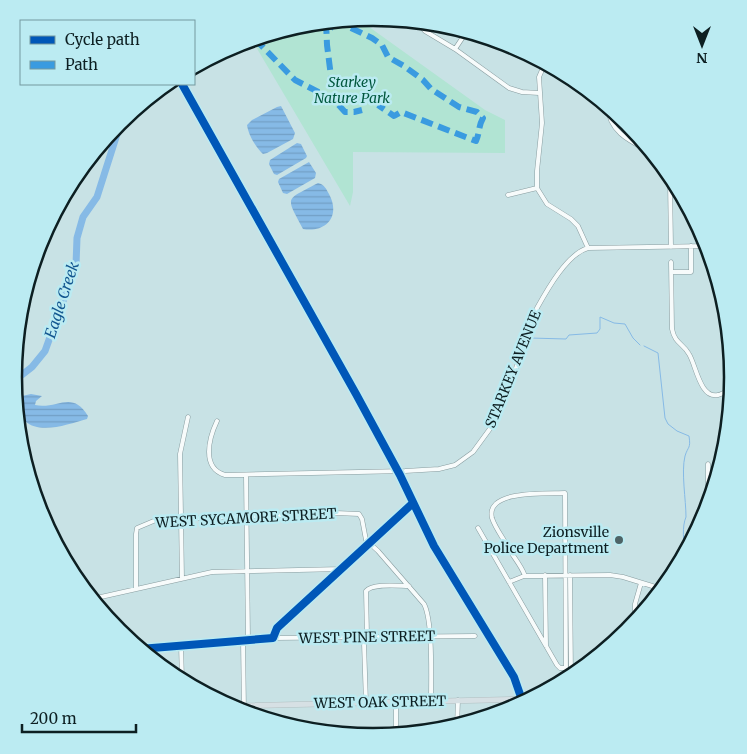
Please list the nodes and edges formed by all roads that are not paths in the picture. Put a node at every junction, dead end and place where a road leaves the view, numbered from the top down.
1 (424, 30) edge
2 (463, 38) edge
3 (455, 49) junction
4 (542, 69) edge
5 (539, 93) junction
6 (610, 118) edge
7 (635, 144) edge
8 (537, 188) junction
9 (670, 191) edge
10 (508, 195) dead end
11 (691, 246) junction
12 (699, 246) edge
13 (671, 247) junction
14 (588, 248) junction
15 (672, 262) dead end
16 (672, 272) junction
17 (724, 393) edge
18 (188, 417) dead end
19 (217, 421) dead end
20 (708, 464) dead end
21 (246, 476) junction
22 (708, 480) joint
23 (708, 484) edge
24 (246, 516) junction
25 (180, 518) junction
26 (478, 528) dead end
27 (370, 543) junction
28 (342, 569) junction
29 (247, 571) junction
30 (546, 575) junction
31 (568, 575) junction
32 (525, 576) junction
33 (182, 579) junction
34 (509, 582) junction
35 (641, 583) junction
36 (409, 586) junction
37 (655, 587) edge
38 (136, 588) junction
39 (100, 597) edge
40 (635, 610) edge
41 (429, 636) junction
42 (475, 636) dead end
43 (272, 638) junction
44 (366, 638) junction
45 (243, 640) junction
46 (248, 640) junction
47 (181, 645) junction
48 (546, 646) junction
49 (151, 648) edge
50 (566, 668) joint
51 (571, 668) edge
52 (182, 671) edge
53 (512, 699) edge
54 (458, 700) junction
55 (431, 701) junction
56 (396, 702) junction
57 (244, 703) edge
58 (366, 703) junction
59 (259, 708) edge
60 (457, 718) edge
61 (396, 727) edge

1 - 3 street
2 - 3 street
3 - 5 street
4 - 5 street
5 - 8 street
6 - 7 street
8 - 10 street
8 - 14 street
9 - 13 street
11 - 12 street
11 - 13 street
11 - 16 street
13 - 14 street
14 - 21 street, STARKEY AVENUE
15 - 16 street
16 - 17 street
18 - 25 street
19 - 21 street, STARKEY AVENUE
20 - 22 street
21 - 24 street
22 - 23 street
24 - 25 street, WEST SYCAMORE STREET
24 - 27 street, WEST SYCAMORE STREET
24 - 29 street
25 - 33 street
25 - 38 street, WEST SYCAMORE STREET
26 - 34 street
27 - 28 street
27 - 36 street
28 - 29 street
28 - 43 street
29 - 33 street
29 - 46 street
30 - 31 street
30 - 32 street
30 - 48 street
31 - 32 street
31 - 35 street
31 - 50 street
31 - 51 street
32 - 34 street
33 - 38 street
34 - 48 street
35 - 37 street
35 - 40 street
36 - 41 street
36 - 44 street
38 - 39 street
41 - 42 street, WEST PINE STREET
41 - 44 street, WEST PINE STREET
41 - 55 street
43 - 44 street, WEST PINE STREET
43 - 46 street, WEST PINE STREET
44 - 58 street
45 - 46 street, WEST PINE STREET
45 - 47 street, WEST PINE STREET
45 - 57 street
47 - 49 street, WEST PINE STREET
47 - 52 street
48 - 50 street
53 - 54 main road, WEST OAK STREET
54 - 55 main road, WEST OAK STREET
54 - 60 street
55 - 56 main road, WEST OAK STREET
56 - 58 main road, WEST OAK STREET
56 - 61 street
58 - 59 main road, WEST OAK STREET

